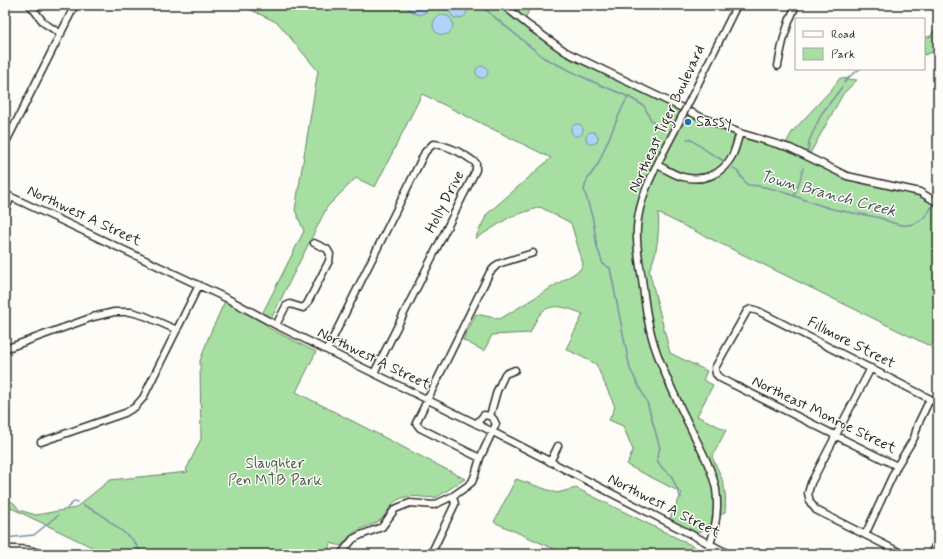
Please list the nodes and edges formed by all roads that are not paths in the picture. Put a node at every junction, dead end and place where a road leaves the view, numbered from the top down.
1 (30, 5) edge
2 (75, 5) edge
3 (503, 5) edge
4 (737, 5) edge
5 (796, 5) edge
6 (61, 34) junction
7 (778, 66) dead end
8 (740, 133) junction
9 (7, 136) edge
10 (5, 144) edge
11 (658, 165) junction
12 (5, 194) edge
13 (11, 197) junction
14 (937, 202) edge
15 (5, 210) edge
16 (314, 243) dead end
17 (533, 253) dead end
18 (199, 285) junction
19 (276, 325) junction
20 (177, 330) junction
21 (5, 349) edge
22 (327, 350) junction
23 (871, 368) junction
24 (515, 370) dead end
25 (374, 373) junction
26 (716, 374) joint
27 (930, 399) junction
28 (428, 400) junction
29 (938, 403) edge
30 (490, 416) junction
31 (476, 424) junction
32 (492, 432) junction
33 (836, 435) junction
34 (41, 442) dead end
35 (558, 446) dead end
36 (480, 458) junction
37 (550, 462) junction
38 (897, 466) junction
39 (453, 496) junction
40 (865, 535) junction
41 (938, 540) edge
42 (710, 544) junction
43 (6, 549) edge
44 (12, 554) edge
45 (40, 554) edge
46 (341, 554) edge
47 (431, 554) edge
48 (706, 554) edge
49 (729, 554) edge
50 (904, 554) edge
51 (931, 554) edge

1 - 6 street
2 - 6 street
3 - 8 street
4 - 11 street, Northeast Tiger Boulevard, bridge
5 - 7 street
6 - 9 street
8 - 11 street
8 - 14 street
9 - 10 street
11 - 42 street, Northeast Tiger Boulevard
12 - 13 street, Northwest A Street
13 - 15 street
13 - 18 street, Northwest A Street
16 - 19 street
17 - 28 street
18 - 19 street, Northwest A Street
18 - 20 street
19 - 22 street, Northwest A Street
20 - 21 street
20 - 34 street
22 - 25 street, Northwest A Street
22 - 25 street, Holly Drive
23 - 26 street, Fillmore Street
23 - 27 street, Fillmore Street
23 - 33 street
24 - 30 street
25 - 28 street, Northwest A Street
26 - 33 street, Northeast Monroe Street
27 - 29 street, Fillmore Street
27 - 38 street
28 - 31 street, Northwest A Street
28 - 36 street
30 - 31 street
30 - 32 street
31 - 32 street, Northwest A Street
32 - 36 street
32 - 37 street, Northwest A Street
33 - 38 street, Northeast Monroe Street
33 - 40 street
35 - 37 street
36 - 39 street
37 - 42 street, Northwest A Street
38 - 40 street, Northeast Monroe Street
39 - 46 street
39 - 47 street
40 - 50 street
41 - 51 street
42 - 48 street, Northeast Tiger Boulevard
42 - 49 street, Northwest A Street
43 - 44 street
43 - 45 street

